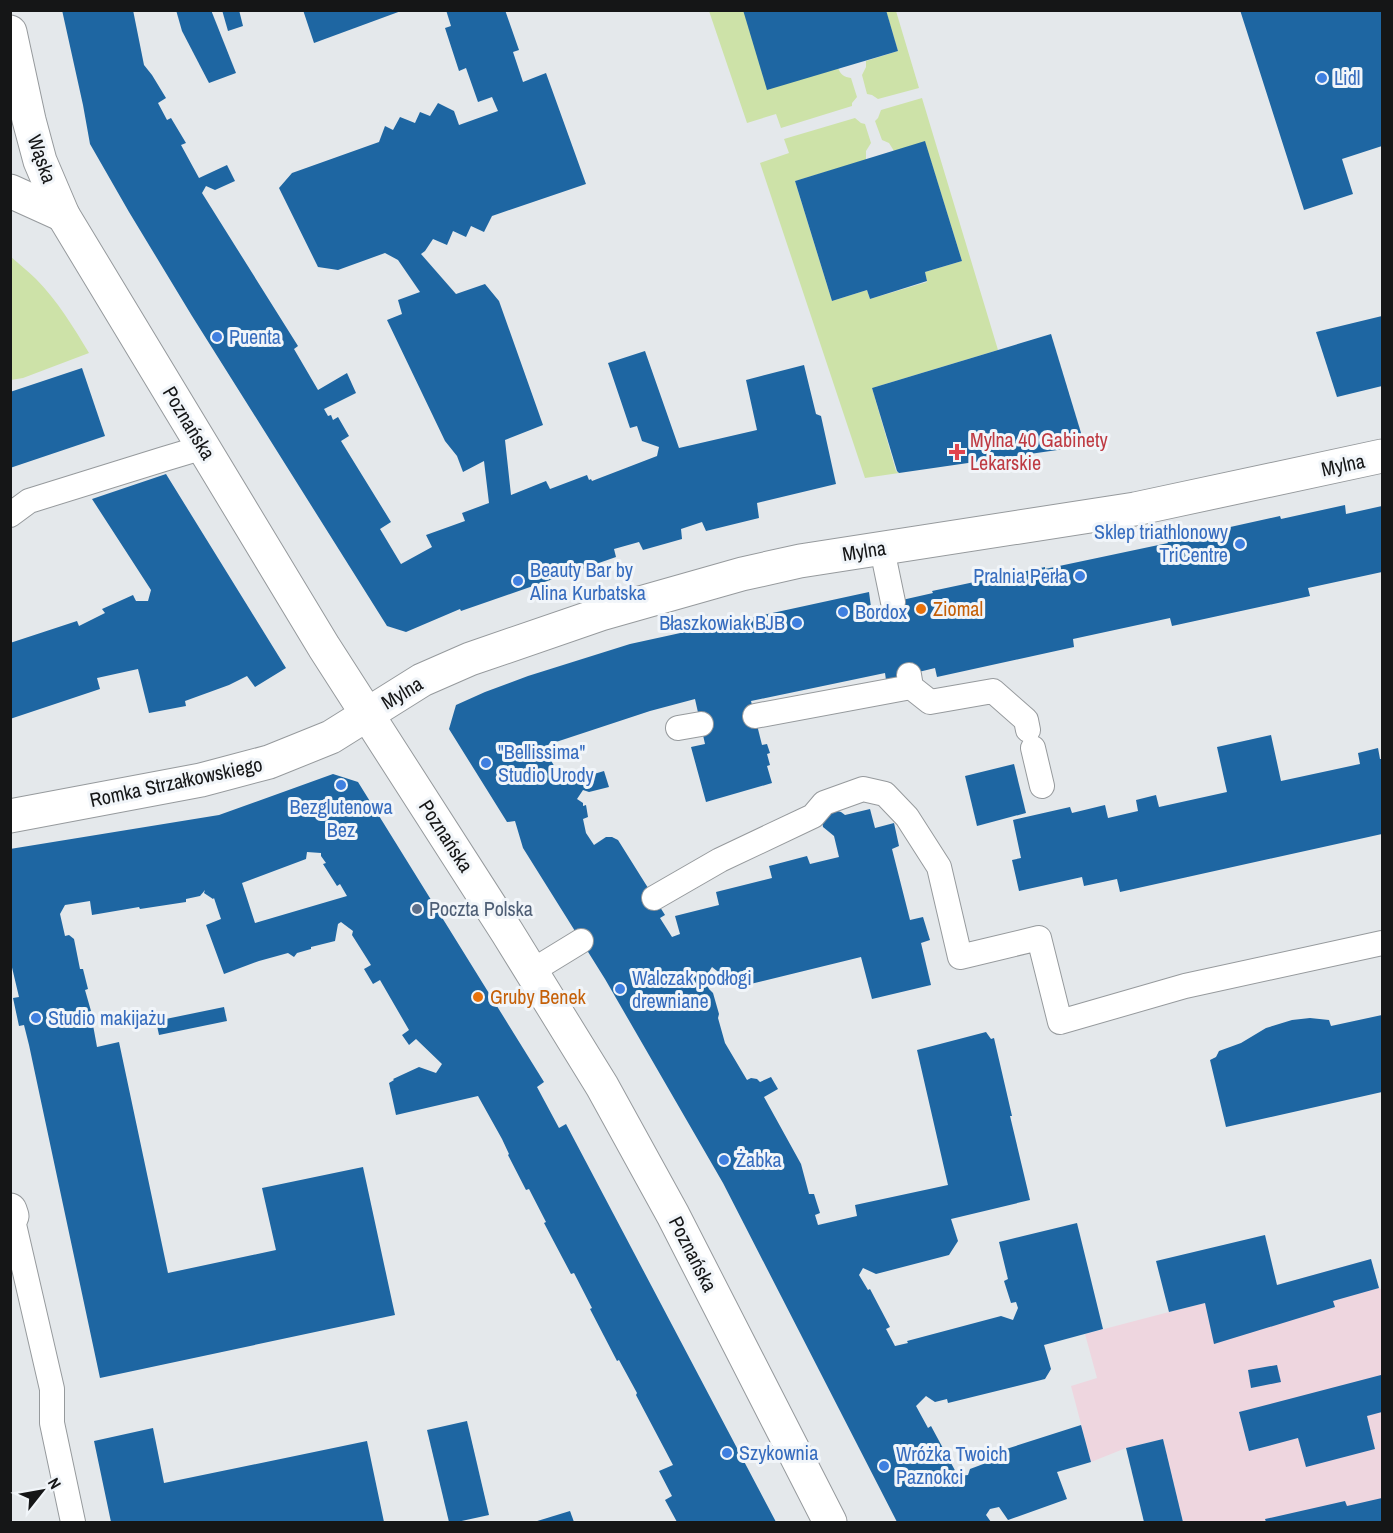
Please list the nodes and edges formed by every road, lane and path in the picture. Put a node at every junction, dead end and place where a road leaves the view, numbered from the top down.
1 (10, 32) edge
2 (10, 191) edge
3 (63, 215) junction
4 (204, 447) junction
5 (1383, 456) edge
6 (10, 515) edge
7 (882, 549) junction
8 (894, 602) dead end
9 (367, 715) junction
10 (755, 716) dead end
11 (1042, 786) dead end
12 (10, 816) edge
13 (654, 898) dead end
14 (581, 941) dead end
15 (1383, 943) edge
16 (532, 971) junction
17 (11, 1213) edge
18 (73, 1522) edge
19 (830, 1522) edge

1 - 3 street, Wąska
2 - 3 street
3 - 4 street, Poznańska
4 - 6 lane
4 - 9 street, Poznańska
5 - 7 street, Mylna
7 - 8 lane
7 - 9 street, Mylna
9 - 12 street, Romka Strzałkowskiego
9 - 16 street, Poznańska
10 - 11 lane
13 - 15 lane
14 - 16 lane
16 - 19 street, Poznańska
17 - 18 lane

